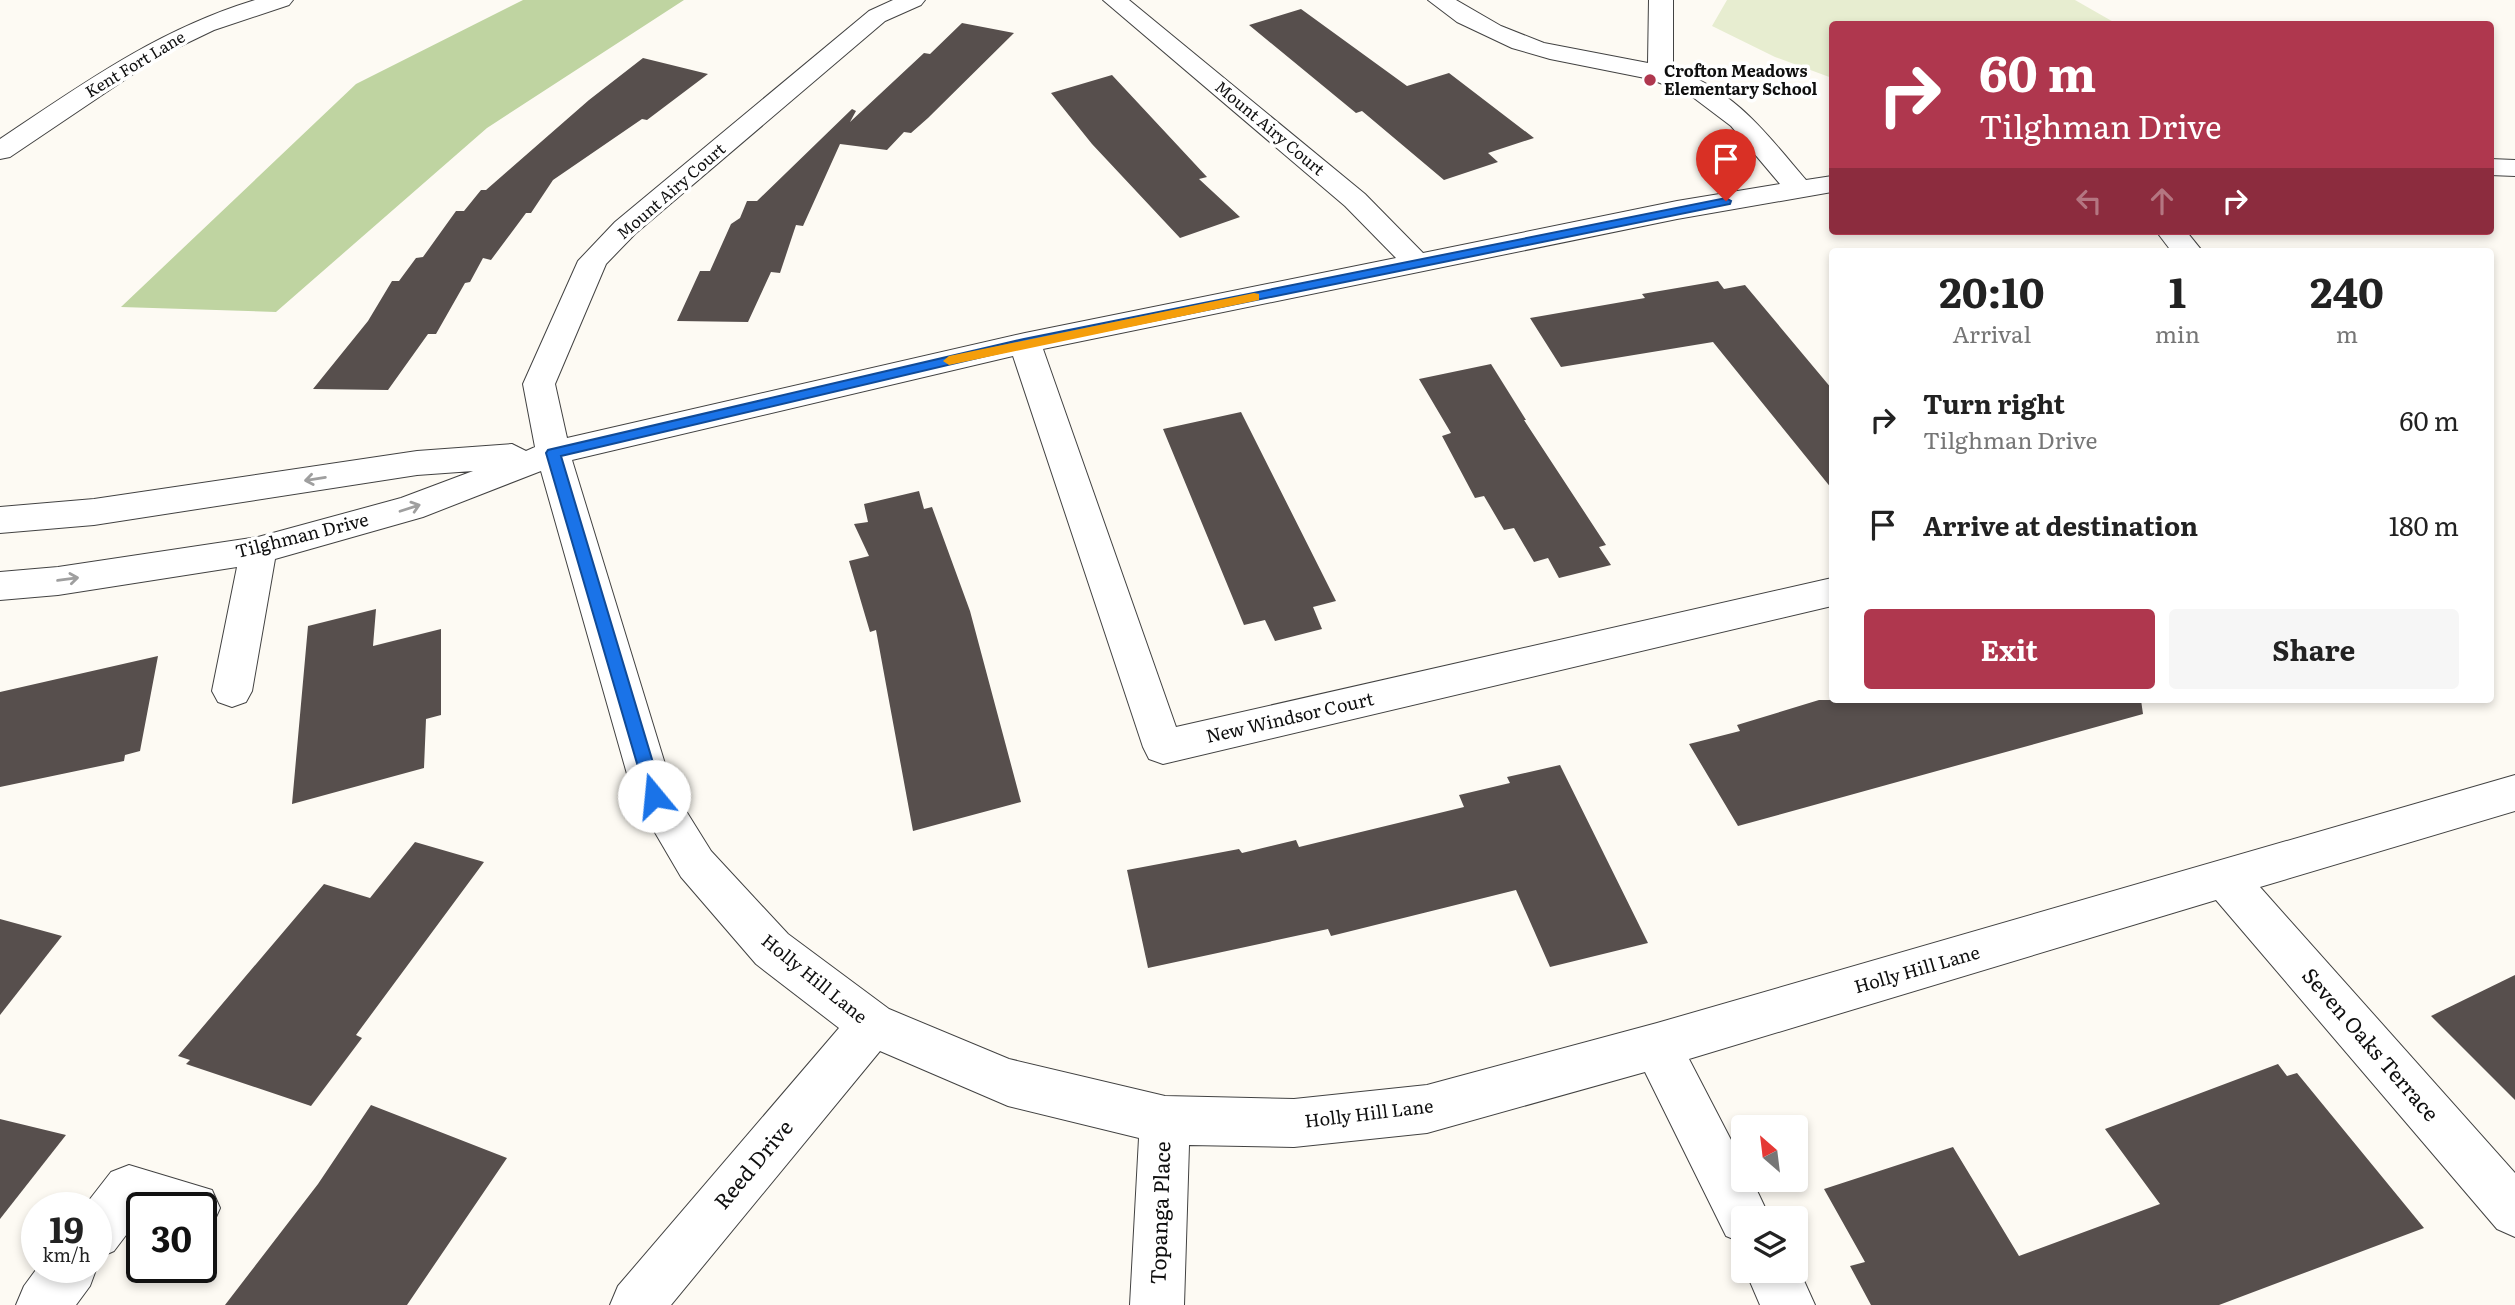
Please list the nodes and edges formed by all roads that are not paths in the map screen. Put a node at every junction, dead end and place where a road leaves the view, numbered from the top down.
1 (281, 0) edge
2 (913, 0) edge
3 (1115, 0) edge
4 (1440, 0) edge
5 (1661, 0) edge
6 (1660, 72) junction
7 (0, 151) edge
8 (2494, 167) edge
9 (2515, 168) edge
10 (1829, 184) edge
11 (1798, 188) junction
12 (1418, 264) junction
13 (1024, 343) junction
14 (553, 453) junction
15 (0, 520) edge
16 (258, 551) junction
17 (0, 586) edge
18 (1829, 593) edge
19 (232, 691) dead end
20 (2515, 793) edge
21 (2225, 879) junction
22 (872, 1025) junction
23 (1657, 1046) junction
24 (1165, 1120) junction
25 (126, 1194) edge
26 (1738, 1206) edge
27 (112, 1212) edge
28 (2515, 1212) edge
29 (59, 1283) edge
30 (1777, 1283) edge
31 (43, 1305) edge
32 (637, 1305) edge
33 (1157, 1305) edge
34 (1788, 1305) edge

1 - 7 street, Kent Fort Lane
2 - 14 street, Mount Airy Court
3 - 12 street, Mount Airy Court
4 - 6 street
5 - 6 street
6 - 11 street
8 - 9 street
10 - 11 street, Tilghman Drive
11 - 12 street, Tilghman Drive
12 - 13 street, Tilghman Drive
13 - 14 street, Tilghman Drive
13 - 18 street, New Windsor Court
14 -> 15 street, Tilghman Drive
16 -> 14 street, Tilghman Drive
14 - 22 street, Holly Hill Lane
17 -> 16 street, Tilghman Drive
16 - 19 street
20 - 21 street, Holly Hill Lane
21 - 23 street, Holly Hill Lane
21 - 28 street, Seven Oaks Terrace
22 - 24 street, Holly Hill Lane
22 - 32 street, Reed Drive
23 - 24 street, Holly Hill Lane
23 - 26 street
24 - 33 street, Topanga Place
25 - 27 street
29 - 31 street
30 - 34 street

